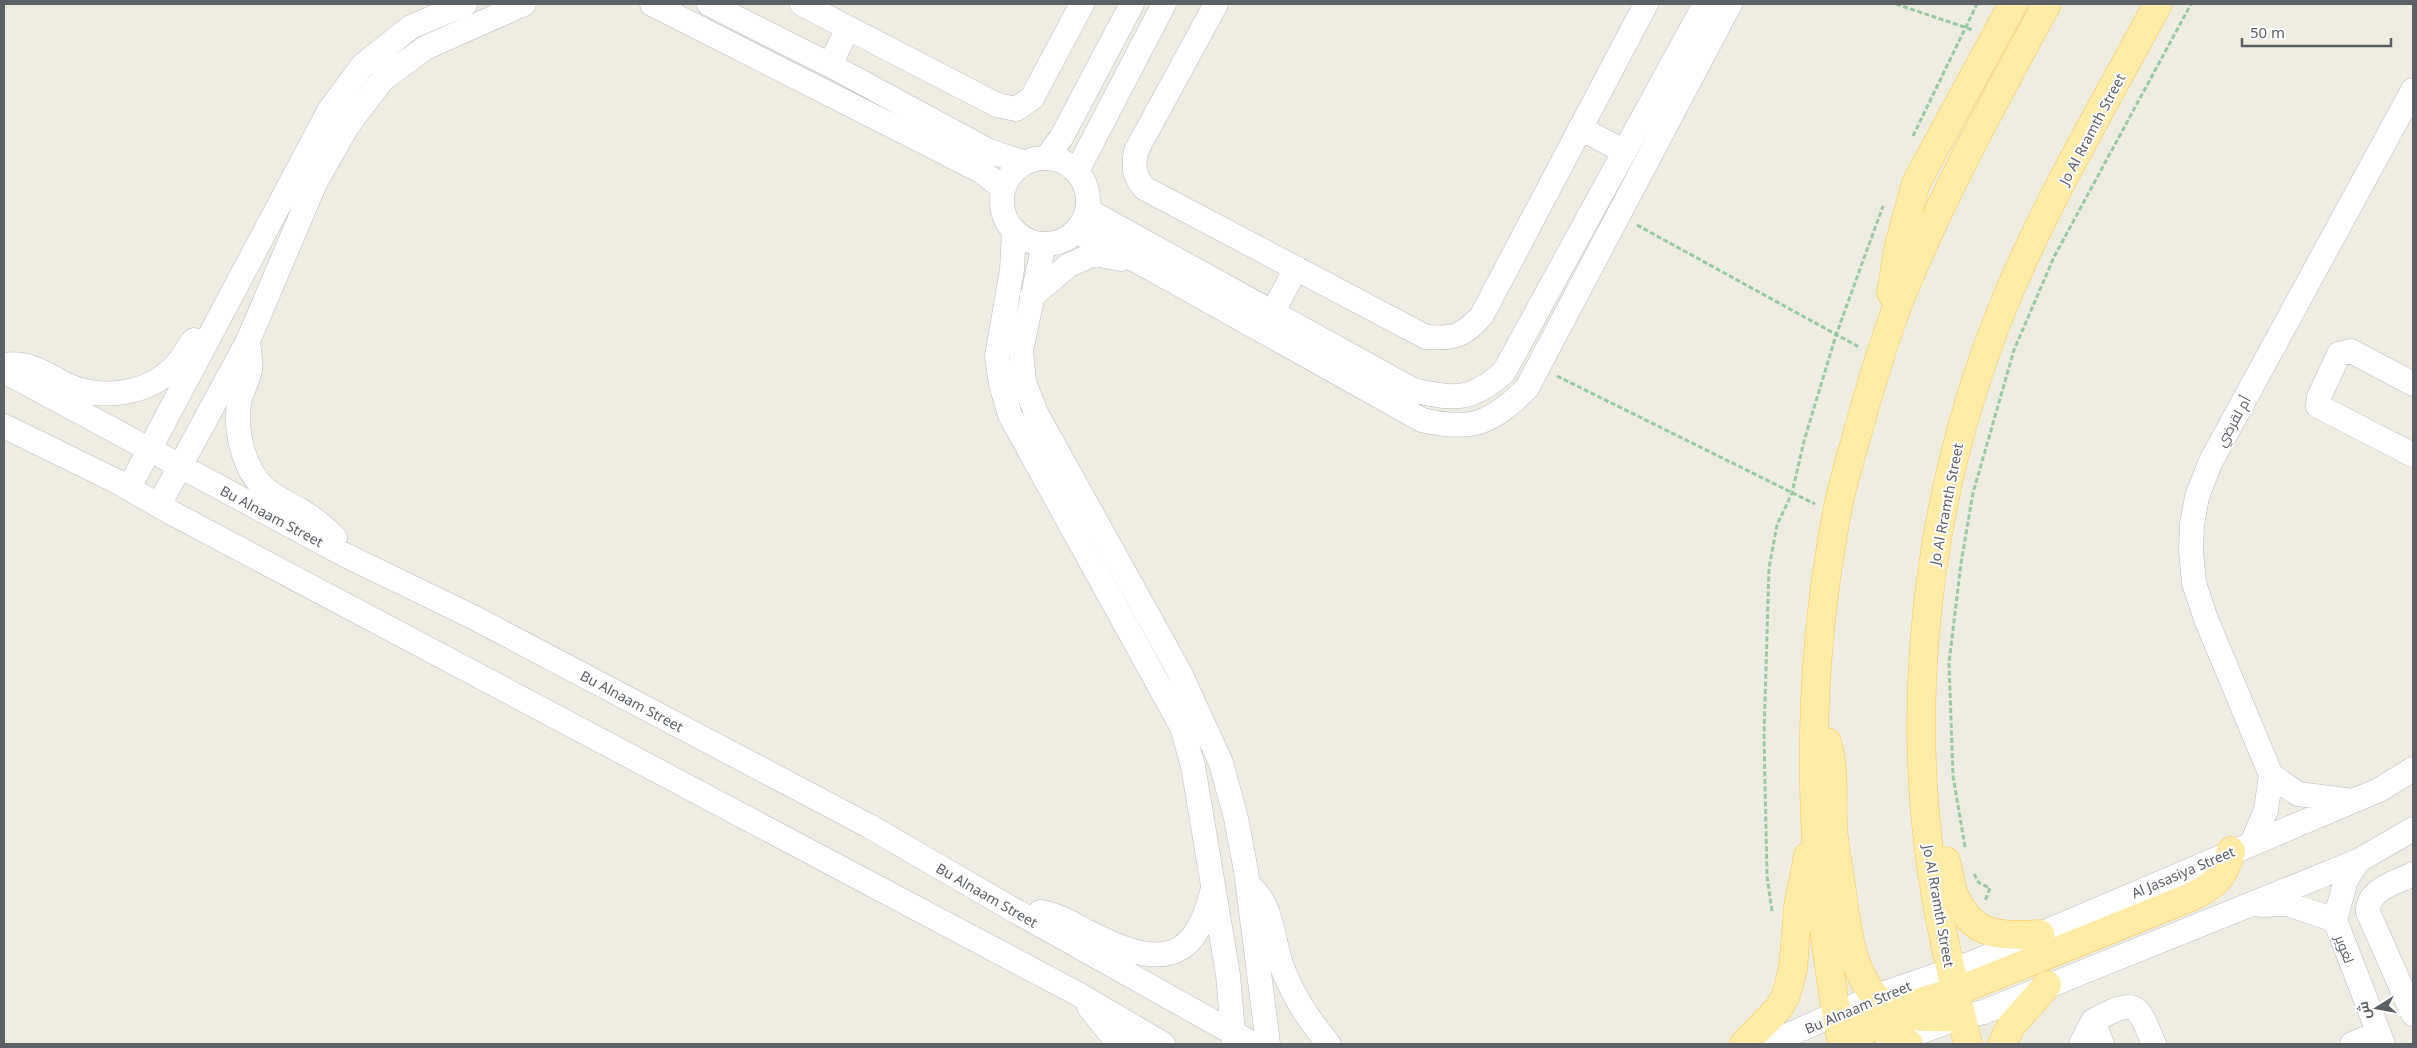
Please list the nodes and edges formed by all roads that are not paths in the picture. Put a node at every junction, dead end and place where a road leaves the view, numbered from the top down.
1 (465, 4) edge
2 (524, 4) edge
3 (652, 4) edge
4 (709, 4) edge
5 (802, 4) edge
6 (1082, 4) edge
7 (1132, 4) edge
8 (1164, 4) edge
9 (1216, 4) edge
10 (1646, 4) edge
11 (1705, 4) edge
12 (1730, 4) edge
13 (2013, 4) edge
14 (2047, 4) edge
15 (2158, 4) edge
16 (848, 28) junction
17 (830, 65) junction
18 (2413, 90) edge
19 (1580, 128) junction
20 (1623, 151) junction
21 (1036, 160) junction
22 (1077, 171) junction
23 (1004, 188) junction
24 (1087, 210) junction
25 (1014, 230) junction
26 (1075, 232) junction
27 (1044, 244) junction
28 (1141, 263) junction
29 (1296, 268) junction
30 (1032, 296) junction
31 (1273, 312) junction
32 (217, 324) junction
33 (248, 341) junction
34 (1879, 358) junction
35 (4, 365) edge
36 (4, 371) edge
37 (2413, 384) edge
38 (4, 426) edge
39 (150, 450) junction
40 (2413, 455) edge
41 (180, 466) junction
42 (129, 488) junction
43 (159, 505) junction
44 (347, 556) junction
45 (1814, 716) junction
46 (2413, 770) edge
47 (2272, 775) junction
48 (2353, 801) junction
49 (1814, 817) junction
50 (1926, 822) junction
51 (2413, 829) edge
52 (2241, 847) junction
53 (2358, 861) junction
54 (2413, 874) edge
55 (1247, 883) junction
56 (1213, 888) junction
57 (2250, 906) junction
58 (1019, 914) junction
59 (2335, 920) junction
60 (2040, 934) junction
61 (2047, 985) junction
62 (1955, 993) junction
63 (1078, 994) junction
64 (1887, 1004) junction
65 (1836, 1014) junction
66 (2413, 1014) edge
67 (2093, 1020) junction
68 (1885, 1039) edge
69 (2380, 1039) edge
70 (1240, 1041) edge
71 (1126, 1044) edge
72 (1163, 1044) edge
73 (1268, 1044) edge
74 (1329, 1044) edge
75 (1744, 1044) edge
76 (1768, 1044) edge
77 (1842, 1044) edge
78 (1968, 1044) edge
79 (2002, 1044) edge
80 (2081, 1044) edge
81 (2102, 1044) edge
82 (2154, 1044) edge
83 (2352, 1044) edge

1 - 32 street
2 - 33 street
3 - 23 street
4 - 17 street
5 - 16 street
6 - 16 street
7 - 21 street
8 - 22 street
9 - 29 street
10 - 19 street
11 - 20 street
12 - 28 street
13 - 34 main road
14 - 34 main road
15 - 50 main road, Jo Al Rramth Street
16 - 17 street
17 - 21 street
18 - 47 street, أم لقرضي
19 - 20 street
19 - 29 street
20 - 31 street
21 - 22 street
21 - 23 street
22 - 24 street
23 - 25 street
24 - 26 street
24 - 31 street
25 - 27 street
25 - 56 street
26 - 27 street
26 - 28 street
27 - 30 street
28 - 30 street
29 - 31 street
30 - 55 street
32 - 35 street
32 - 39 street
33 - 41 street
33 - 44 street
34 - 45 main road
36 - 39 street, Bu Alnaam Street
37 - 40 street
38 - 42 street
39 - 41 street, Bu Alnaam Street
39 - 42 street
41 - 43 street
41 - 44 street, Bu Alnaam Street
42 - 43 street
43 - 63 street
44 - 58 street, Bu Alnaam Street
45 - 49 main road
45 - 64 main road
46 - 48 street, Al Jasasiya Street
47 - 48 street
47 - 52 street
48 - 52 street, Al Jasasiya Street
49 - 65 main road
49 - 75 main road
50 - 60 main road
50 - 62 main road, Jo Al Rramth Street
51 - 53 street
52 - 60 street, Al Jasasiya Street
52 - 62 main road
53 - 57 street
53 - 59 street, لغوير
54 - 66 street
55 - 73 street
55 - 74 street
56 - 58 street
56 - 70 street
57 - 59 street, لغوير
57 - 61 street
58 - 70 street, Bu Alnaam Street
59 - 69 street, لغوير
60 - 62 street, Al Jasasiya Street
61 - 62 street
61 - 79 main road
62 - 64 main road
62 - 68 street
62 - 78 main road, Jo Al Rramth Street
63 - 71 street
63 - 72 street
64 - 65 street, Bu Alnaam Street
64 - 68 main road
65 - 68 main road
65 - 76 street, Bu Alnaam Street
65 - 77 main road
67 - 80 street
67 - 81 street
67 - 82 street
69 - 83 street, لغوير

